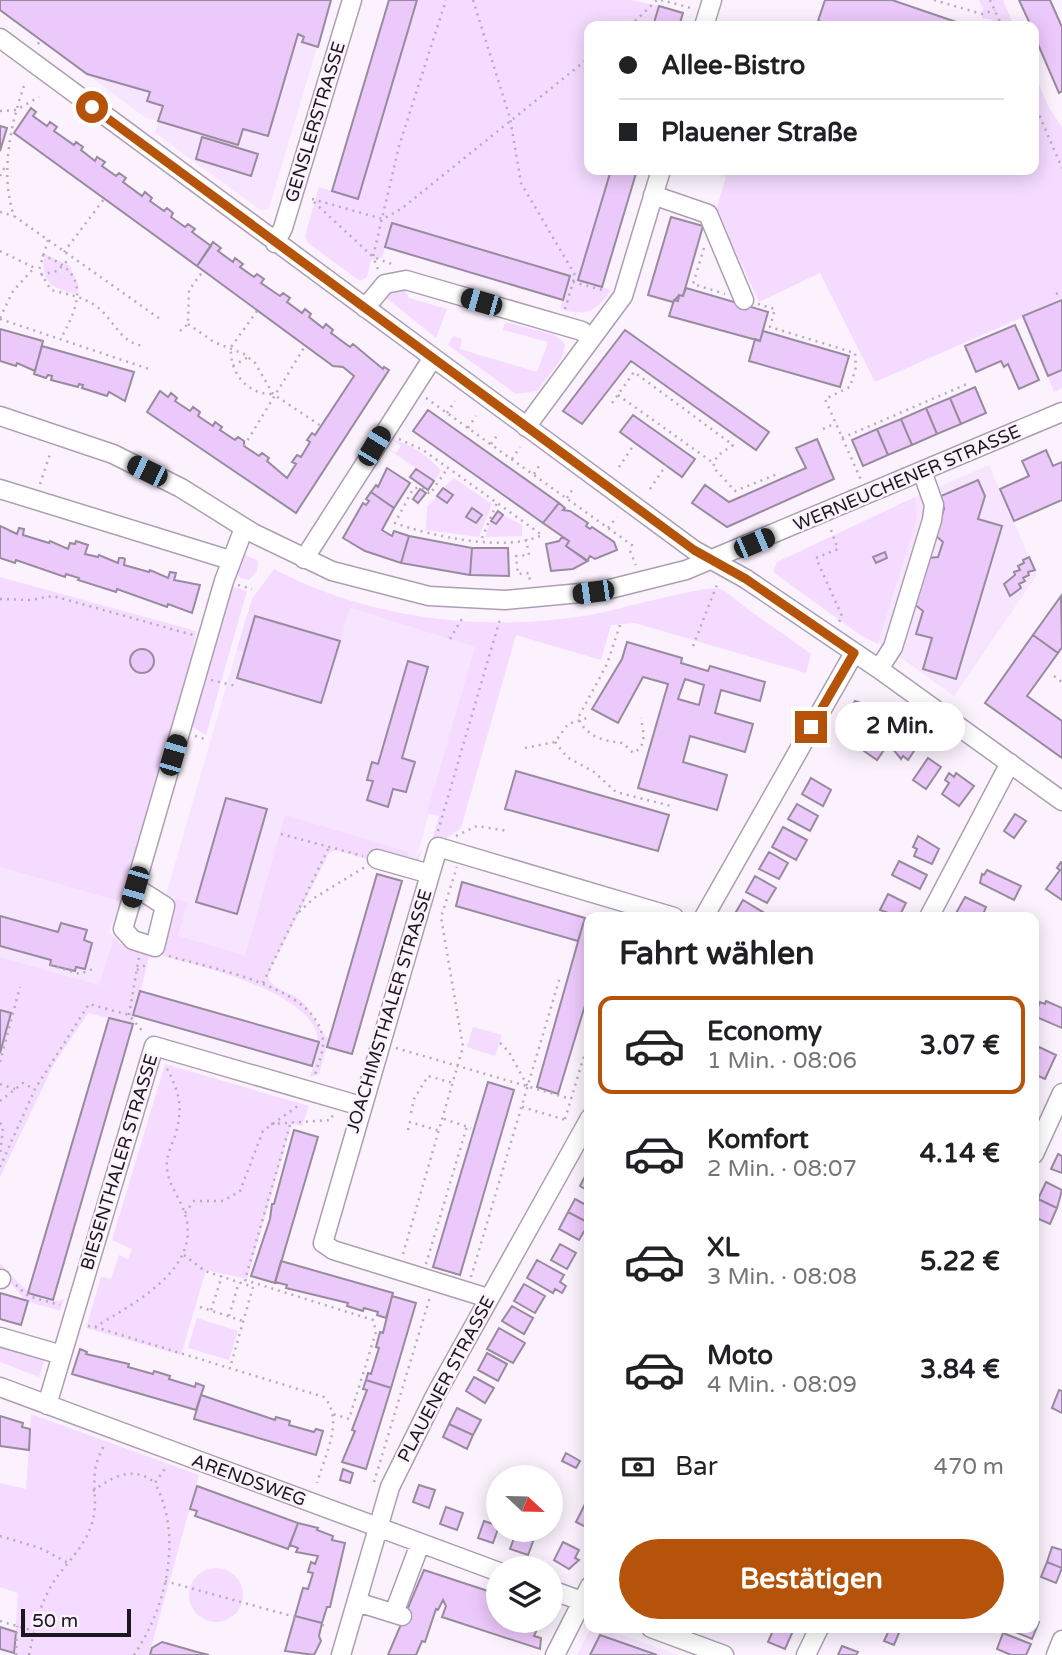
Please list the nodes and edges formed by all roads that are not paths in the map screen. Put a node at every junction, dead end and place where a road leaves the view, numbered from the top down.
1 (352, 0) edge
2 (0, 38) edge
3 (659, 175) edge
4 (653, 195) junction
5 (275, 243) junction
6 (744, 300) road end
7 (365, 309) junction
8 (590, 338) junction
9 (432, 359) junction
10 (1062, 412) edge
11 (0, 416) edge
12 (526, 427) junction
13 (922, 471) junction
14 (0, 489) edge
15 (244, 528) junction
16 (304, 559) junction
17 (712, 559) junction
18 (230, 560) junction
19 (854, 653) junction
20 (879, 669) junction
21 (1010, 763) junction
22 (1062, 801) edge
23 (377, 859) road end
24 (430, 874) junction
25 (135, 887) junction
26 (657, 912) edge
27 (707, 912) edge
28 (932, 912) edge
29 (1062, 1093) edge
30 (361, 1106) junction
31 (584, 1129) edge
32 (1039, 1143) edge
33 (488, 1298) junction
34 (0, 1337) edge
35 (62, 1355) junction
36 (0, 1387) edge
37 (47, 1405) junction
38 (376, 1528) junction
39 (420, 1544) junction
40 (486, 1567) edge
41 (563, 1592) edge
42 (584, 1596) edge
43 (357, 1602) junction
44 (584, 1602) edge
45 (665, 1633) edge
46 (817, 1633) edge
47 (1062, 1640) edge
48 (341, 1655) edge
49 (555, 1655) edge
50 (724, 1655) edge
51 (806, 1655) edge
52 (1056, 1655) edge

1 - 5 street, GENSLERSTRASSE
2 - 5 street
3 - 4 street
4 - 6 street
4 - 8 street
5 - 7 street
7 - 8 street
7 - 9 street
8 - 12 street
9 - 12 street
9 - 16 street
10 - 13 street, WERNEUCHENER STRASSE
11 - 15 street, WERNEUCHENER STRASSE
12 - 17 street
13 - 17 street, WERNEUCHENER STRASSE
13 - 20 street
14 - 18 street
15 - 16 street, WERNEUCHENER STRASSE
15 - 18 street
16 - 17 street, WERNEUCHENER STRASSE
17 - 19 street
18 - 25 street
19 - 20 street
19 - 27 street
20 - 21 street
21 - 22 street
21 - 28 street
23 - 24 street
24 - 26 street, JOACHIMSTHALER STRASSE
24 - 30 street, JOACHIMSTHALER STRASSE
25 - 25 street
29 - 32 street
30 - 33 street, JOACHIMSTHALER STRASSE
30 - 35 street, BIESENTHALER STRASSE
31 - 33 street, PLAUENER STRASSE
33 - 38 street, PLAUENER STRASSE
34 - 35 street
35 - 37 street, BIESENTHALER STRASSE
36 - 37 street, ARENDSWEG
37 - 38 street, ARENDSWEG
38 - 39 street, ARENDSWEG
38 - 43 street, PLAUENER STRASSE
39 - 40 street, ARENDSWEG
39 - 43 street
41 - 42 street
43 - 48 street, PLAUENER STRASSE
44 - 49 street
45 - 50 street
46 - 51 street
47 - 52 street

